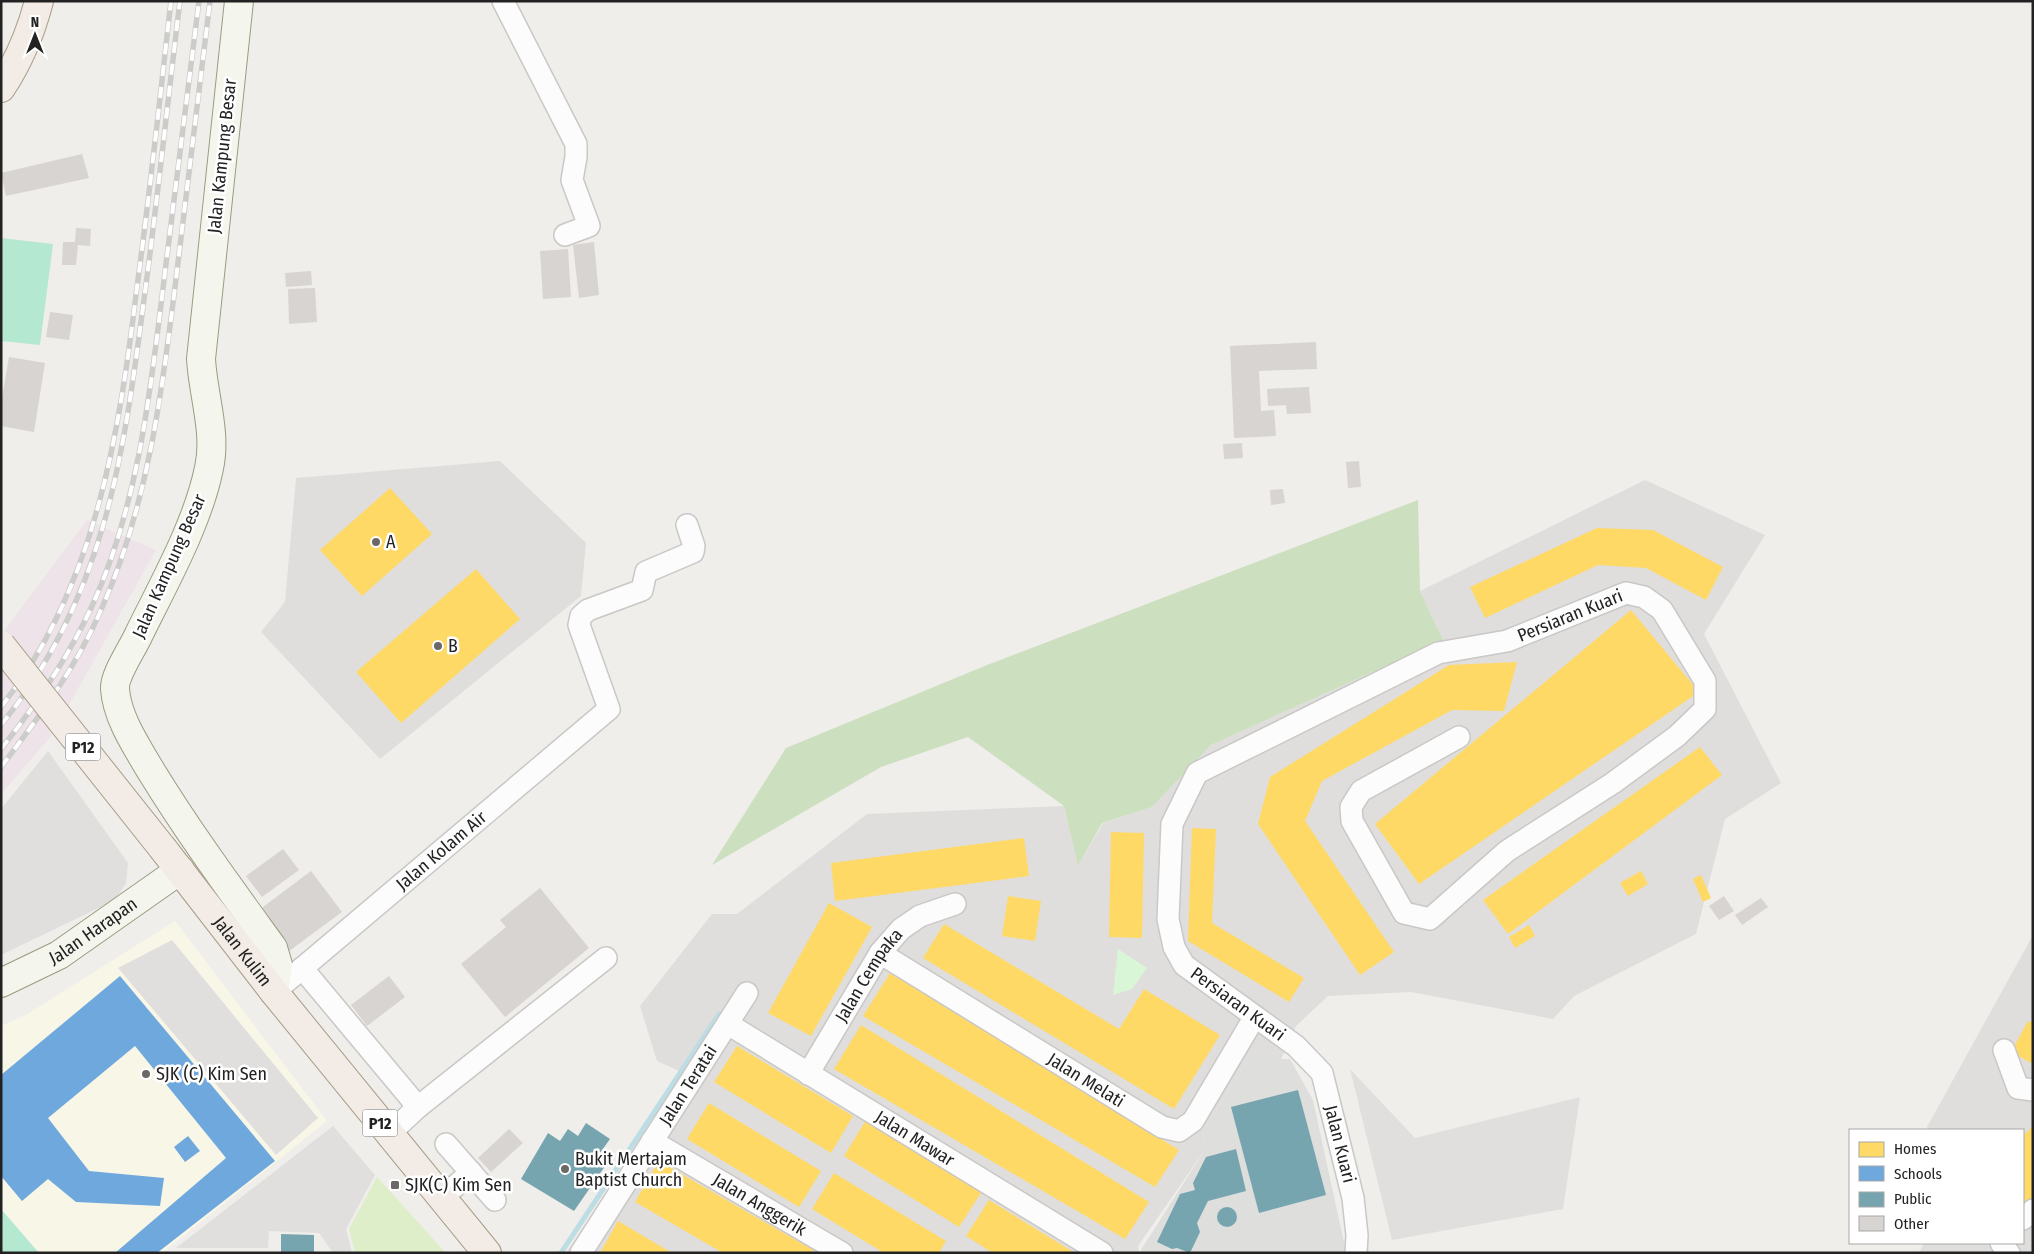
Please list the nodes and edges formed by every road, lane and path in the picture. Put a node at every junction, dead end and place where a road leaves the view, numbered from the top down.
1 (39, 1) edge
2 (239, 1) edge
3 (503, 1) edge
4 (1, 88) edge
5 (565, 235) dead end
6 (688, 525) dead end
7 (1, 645) edge
8 (1459, 737) dead end
9 (172, 860) junction
10 (955, 904) dead end
11 (880, 953) junction
12 (606, 958) dead end
13 (302, 968) junction
14 (1, 983) edge
15 (274, 992) junction
16 (747, 993) dead end
17 (1254, 1018) junction
18 (728, 1024) junction
19 (1296, 1046) joint
20 (2004, 1050) dead end
21 (808, 1074) junction
22 (2033, 1090) edge
23 (418, 1107) junction
24 (389, 1134) junction
25 (652, 1141) junction
26 (446, 1144) dead end
27 (471, 1172) junction
28 (442, 1198) junction
29 (495, 1200) dead end
30 (483, 1251) edge
31 (581, 1253) edge
32 (842, 1253) edge
33 (1102, 1253) edge
34 (1356, 1253) edge

1 - 4 main road
2 - 15 street, Jalan Kampung Besar
3 - 5 street
6 - 13 street, Jalan Kolam Air
7 - 9 main road, Jalan Kulim / P12, bridge
8 - 17 street, Persiaran Kuari
9 - 14 street, Jalan Harapan
9 - 15 main road, Jalan Kulim / P12
10 - 11 street, Jalan Cempaka
11 - 17 street, Jalan Melati
11 - 21 street, Jalan Cempaka
12 - 23 street
13 - 15 street, Jalan Kolam Air
13 - 23 street
15 - 24 main road, Jalan Kulim / P12
16 - 18 street, Jalan Teratai
17 - 19 street, Persiaran Kuari
18 - 21 street, Jalan Mawar
18 - 25 street, Jalan Teratai
19 - 34 street, Jalan Kuari
20 - 22 street
21 - 33 street, Jalan Mawar
23 - 24 street
24 - 28 main road, Jalan Kulim / P12
25 - 31 street, Jalan Teratai
25 - 32 street, Jalan Anggerik
26 - 27 street
27 - 28 street
27 - 29 street
28 - 30 main road, Jalan Kulim / P12

